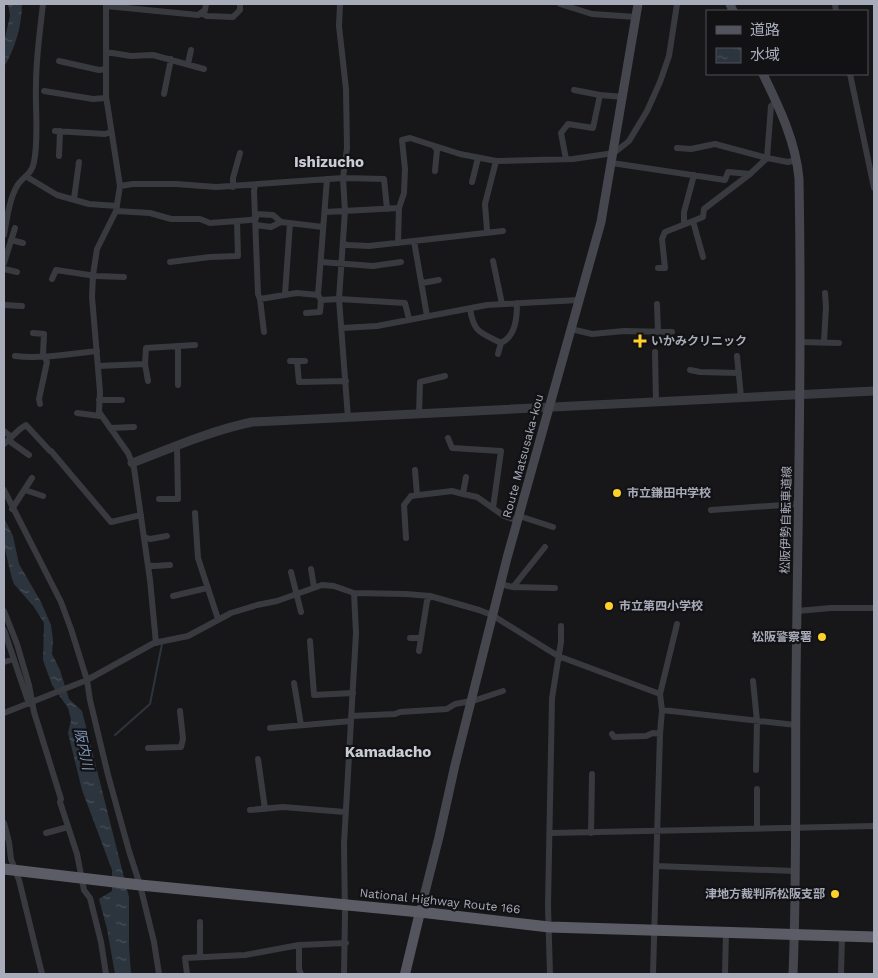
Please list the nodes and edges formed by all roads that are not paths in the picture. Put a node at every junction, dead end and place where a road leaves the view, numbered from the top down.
1 (43, 4) edge
2 (206, 4) edge
3 (240, 4) edge
4 (340, 4) edge
5 (560, 4) edge
6 (638, 4) edge
7 (677, 4) edge
8 (106, 5) edge
9 (201, 13) junction
10 (636, 16) junction
11 (191, 50) dead end
12 (106, 52) junction
13 (171, 59) junction
14 (60, 61) dead end
15 (188, 64) junction
16 (106, 69) junction
17 (204, 69) dead end
18 (762, 75) edge
19 (850, 75) edge
20 (574, 90) dead end
21 (44, 91) dead end
22 (164, 94) dead end
23 (600, 95) junction
24 (623, 97) junction
25 (106, 98) junction
26 (776, 102) junction
27 (111, 132) junction
28 (434, 146) junction
29 (677, 148) dead end
30 (240, 153) dead end
31 (614, 153) junction
32 (58, 156) dead end
33 (478, 158) junction
34 (767, 158) junction
35 (566, 159) junction
36 (796, 160) junction
37 (496, 161) junction
38 (79, 162) dead end
39 (612, 163) junction
40 (435, 171) dead end
41 (750, 174) junction
42 (694, 175) junction
43 (27, 177) junction
44 (343, 178) junction
45 (327, 179) junction
46 (472, 182) dead end
47 (255, 185) junction
48 (120, 186) junction
49 (233, 186) junction
50 (874, 188) edge
51 (74, 199) junction
52 (116, 208) junction
53 (399, 208) junction
54 (387, 209) junction
55 (345, 211) junction
56 (325, 212) junction
57 (256, 219) junction
58 (237, 221) junction
59 (693, 221) junction
60 (281, 222) junction
61 (290, 223) junction
62 (684, 224) junction
63 (323, 227) junction
64 (15, 228) dead end
65 (487, 230) dead end
66 (503, 231) dead end
67 (4, 234) edge
68 (11, 240) junction
69 (414, 242) junction
70 (23, 243) dead end
71 (398, 243) junction
72 (343, 244) junction
73 (6, 246) edge
74 (704, 257) dead end
75 (493, 261) dead end
76 (170, 262) dead end
77 (321, 262) junction
78 (401, 262) dead end
79 (4, 263) edge
80 (341, 264) junction
81 (658, 268) dead end
82 (4, 269) edge
83 (18, 272) dead end
84 (92, 275) junction
85 (124, 276) dead end
86 (52, 279) dead end
87 (438, 280) dead end
88 (422, 283) junction
89 (825, 293) dead end
90 (284, 294) junction
91 (320, 298) junction
92 (339, 299) junction
93 (260, 300) junction
94 (579, 300) junction
95 (517, 303) junction
96 (502, 304) junction
97 (657, 304) dead end
98 (4, 305) edge
99 (22, 306) dead end
100 (470, 308) junction
101 (306, 313) dead end
102 (427, 316) junction
103 (408, 319) junction
104 (342, 328) junction
105 (571, 329) junction
106 (264, 332) dead end
107 (658, 332) junction
108 (672, 332) dead end
109 (33, 333) dead end
110 (800, 342) junction
111 (824, 342) junction
112 (501, 343) junction
113 (839, 343) dead end
114 (195, 345) dead end
115 (178, 346) junction
116 (97, 351) junction
117 (655, 352) dead end
118 (498, 354) dead end
119 (15, 356) dead end
120 (737, 356) dead end
121 (46, 357) junction
122 (290, 361) dead end
123 (297, 361) junction
124 (306, 361) dead end
125 (145, 364) junction
126 (98, 366) junction
127 (690, 370) dead end
128 (739, 373) junction
129 (445, 376) dead end
130 (148, 381) dead end
131 (346, 381) junction
132 (178, 385) dead end
133 (874, 391) edge
134 (800, 395) junction
135 (741, 397) junction
136 (100, 400) junction
137 (122, 400) dead end
138 (656, 402) junction
139 (40, 404) dead end
140 (549, 407) junction
141 (77, 413) dead end
142 (419, 414) junction
143 (100, 416) junction
144 (348, 418) junction
145 (134, 427) dead end
146 (110, 428) junction
147 (4, 431) edge
148 (448, 438) dead end
149 (8, 441) edge
150 (177, 446) junction
151 (29, 455) dead end
152 (132, 463) junction
153 (415, 470) dead end
154 (466, 477) dead end
155 (32, 478) dead end
156 (4, 490) edge
157 (25, 490) junction
158 (463, 494) junction
159 (417, 495) junction
160 (43, 496) dead end
161 (159, 499) dead end
162 (798, 504) junction
163 (492, 508) junction
164 (12, 509) junction
165 (711, 510) dead end
166 (195, 513) dead end
167 (141, 515) junction
168 (518, 519) junction
169 (554, 527) dead end
170 (167, 536) dead end
171 (144, 537) junction
172 (406, 538) dead end
173 (544, 547) dead end
174 (170, 564) dead end
175 (148, 565) junction
176 (311, 569) dead end
177 (291, 572) dead end
178 (500, 584) junction
179 (314, 587) junction
180 (513, 587) junction
181 (207, 588) junction
182 (555, 588) dead end
183 (354, 593) junction
184 (295, 594) junction
185 (173, 596) dead end
186 (430, 596) junction
187 (874, 608) edge
188 (4, 611) edge
189 (797, 611) junction
190 (301, 612) dead end
191 (492, 615) junction
192 (218, 619) junction
193 (677, 624) dead end
194 (561, 626) dead end
195 (4, 630) edge
196 (410, 638) dead end
197 (421, 638) junction
198 (310, 641) dead end
199 (160, 642) junction
200 (419, 651) dead end
201 (558, 656) junction
202 (14, 659) junction
203 (4, 662) edge
204 (85, 680) junction
205 (752, 681) dead end
206 (294, 683) dead end
207 (503, 692) dead end
208 (353, 693) junction
209 (660, 694) junction
210 (472, 701) junction
211 (31, 702) junction
212 (662, 710) junction
213 (180, 711) dead end
214 (4, 713) edge
215 (351, 718) junction
216 (756, 720) junction
217 (300, 725) junction
218 (796, 725) junction
219 (270, 728) dead end
220 (612, 734) dead end
221 (660, 734) junction
222 (148, 748) dead end
223 (258, 759) dead end
224 (756, 770) dead end
225 (592, 774) dead end
226 (757, 788) dead end
227 (264, 809) junction
228 (250, 810) dead end
229 (346, 812) junction
230 (4, 823) edge
231 (874, 826) edge
232 (68, 827) junction
233 (757, 828) junction
234 (796, 828) junction
235 (657, 830) junction
236 (46, 833) dead end
237 (551, 833) junction
238 (591, 833) junction
239 (656, 866) junction
240 (9, 869) edge
241 (795, 871) junction
242 (83, 878) junction
243 (137, 884) junction
244 (345, 905) junction
245 (420, 912) junction
246 (200, 922) dead end
247 (549, 927) junction
248 (654, 930) junction
249 (726, 932) junction
250 (794, 935) junction
251 (842, 936) junction
252 (874, 937) edge
253 (346, 943) junction
254 (300, 945) junction
255 (200, 957) junction
256 (42, 974) edge
257 (106, 974) edge
258 (159, 974) edge
259 (187, 974) edge
260 (301, 974) edge
261 (344, 974) edge
262 (405, 974) edge
263 (550, 974) edge
264 (653, 974) edge
265 (725, 974) edge
266 (792, 974) edge
267 (840, 974) edge

1 - 43 street
2 - 9 street
3 - 9 street
4 - 44 street
5 - 10 street
6 - 10 main road, Route Matsusaka-kou
7 - 31 street
8 - 9 street
8 - 12 street
10 - 24 main road, Route Matsusaka-kou
11 - 15 street
12 - 13 street
12 - 16 street
13 - 15 street
13 - 22 street
14 - 16 street
15 - 17 street
16 - 25 street
18 - 26 main road, 松阪伊勢自転車道線
19 - 50 street
20 - 23 street
21 - 25 street
23 - 24 street
23 - 35 street
24 - 31 main road, Route Matsusaka-kou
25 - 27 street
26 - 34 street
26 - 36 main road, 松阪伊勢自転車道線
27 - 32 street
27 - 48 street
28 - 33 street
28 - 40 street
28 - 53 street
29 - 34 street
30 - 49 street
31 - 35 street
31 - 39 main road, Route Matsusaka-kou
33 - 37 street
33 - 46 street
34 - 36 street
34 - 41 street
35 - 37 street
36 - 110 main road, 松阪伊勢自転車道線
37 - 65 street
38 - 51 street
39 - 42 street
39 - 94 main road, Route Matsusaka-kou
41 - 42 street
41 - 59 street
42 - 62 street
43 - 51 street
43 - 67 street
44 - 45 street
44 - 54 street
44 - 55 street
45 - 47 street
45 - 56 street
47 - 49 street
47 - 57 street
48 - 49 street
48 - 52 street
51 - 52 street
52 - 58 street
52 - 84 street
53 - 54 street
53 - 71 street
54 - 55 street
55 - 56 street
55 - 72 street
56 - 63 street
57 - 58 street
57 - 60 street
57 - 60 street
57 - 93 street
58 - 76 street
59 - 62 street
59 - 74 street
60 - 61 street
61 - 63 street
61 - 90 street
62 - 81 street
63 - 77 street
64 - 68 street
66 - 69 street
68 - 70 street
68 - 73 street
69 - 71 street
69 - 88 street
71 - 72 street
72 - 80 street
73 - 79 street
75 - 96 street
77 - 80 street
77 - 91 street
78 - 80 street
80 - 92 street
82 - 83 street
84 - 85 street
84 - 86 street
84 - 116 street
87 - 88 street
88 - 102 street
89 - 111 street
90 - 91 street
90 - 93 street
91 - 92 street
91 - 101 street
92 - 103 street
92 - 104 street
93 - 106 street
94 - 95 street
94 - 105 main road, Route Matsusaka-kou
95 - 96 street
95 - 112 street
96 - 100 street
97 - 107 street
98 - 99 street
100 - 102 street
100 - 112 street
102 - 103 street
103 - 104 street
104 - 131 street
105 - 107 street
105 - 140 main road, Route Matsusaka-kou
107 - 108 street
109 - 121 street
110 - 111 street
110 - 134 main road, 松阪伊勢自転車道線
111 - 113 street
112 - 118 street
114 - 115 street
115 - 125 street
115 - 132 street
116 - 121 street
116 - 126 street
117 - 138 street
119 - 121 street
120 - 128 street
121 - 139 street
122 - 123 street
123 - 124 street
123 - 131 street
125 - 126 street
125 - 130 street
126 - 136 street
127 - 128 street
128 - 135 street
129 - 142 street
131 - 144 street
133 - 134 street
134 - 135 street
134 - 162 main road, 松阪伊勢自転車道線
135 - 138 street
136 - 137 street
136 - 143 street
138 - 140 street
140 - 142 street
140 - 168 main road, Route Matsusaka-kou
141 - 143 street
142 - 144 street
143 - 146 street
144 - 150 street
145 - 146 street
146 - 152 street
147 - 149 street
148 - 163 street
149 - 151 street
149 - 167 street
150 - 152 street
150 - 161 street
152 - 167 street
153 - 159 street
154 - 158 street
155 - 157 street
156 - 164 street
157 - 160 street
157 - 164 street
158 - 159 street
158 - 163 street
159 - 172 street
162 - 165 street
162 - 189 main road, 松阪伊勢自転車道線
163 - 168 street
164 - 204 street
166 - 181 street
167 - 171 street
168 - 169 street
168 - 178 main road, Route Matsusaka-kou
170 - 171 street
171 - 175 street
173 - 180 street
174 - 175 street
175 - 199 street
176 - 179 street
177 - 184 street
178 - 180 street
178 - 191 main road, Route Matsusaka-kou
179 - 183 street
179 - 184 street
180 - 182 street
181 - 185 street
181 - 192 street
183 - 186 street
183 - 208 street
184 - 190 street
184 - 192 street
186 - 191 street
186 - 197 street
187 - 189 street
188 - 211 street
189 - 218 main road, 松阪伊勢自転車道線
191 - 201 street
191 - 210 main road, Route Matsusaka-kou
192 - 199 street
193 - 209 street
194 - 201 street
195 - 202 street
196 - 197 street
197 - 200 street
198 - 208 street
199 - 204 street
201 - 209 street
201 - 237 street
202 - 203 street
202 - 211 street
204 - 211 street
204 - 243 street
205 - 216 street
206 - 217 street
207 - 210 street
208 - 215 street
209 - 212 street
210 - 215 street
210 - 245 main road, Route Matsusaka-kou
211 - 214 street
211 - 232 street
212 - 216 street
212 - 221 street
213 - 222 street
215 - 217 street
215 - 229 street
216 - 218 street
216 - 224 street
217 - 219 street
218 - 234 main road, 松阪伊勢自転車道線
220 - 221 street
221 - 235 street
223 - 227 street
225 - 238 street
226 - 233 street
227 - 228 street
227 - 229 street
229 - 244 street
230 - 240 street
231 - 234 street
232 - 236 street
232 - 242 street
233 - 234 street
233 - 235 street
234 - 241 main road, 松阪伊勢自転車道線
235 - 238 street
235 - 239 street
237 - 238 street
237 - 247 street
239 - 241 street
239 - 248 street
240 - 242 highway, National Highway Route 166
240 - 256 street
241 - 250 main road, 松阪伊勢自転車道線
242 - 243 highway, National Highway Route 166
242 - 257 street
243 - 244 highway, National Highway Route 166
243 - 258 street
244 - 245 highway, National Highway Route 166
244 - 253 street
245 - 247 highway, National Highway Route 166
245 - 262 main road
246 - 255 street
247 - 248 highway, National Highway Route 166
247 - 263 street
248 - 249 highway, National Highway Route 166
248 - 264 street
249 - 250 highway, National Highway Route 166
249 - 265 street
250 - 251 highway, National Highway Route 166
250 - 266 main road, 松阪伊勢自転車道線
251 - 252 highway, National Highway Route 166
251 - 267 street
253 - 254 street
253 - 261 street
254 - 255 street
254 - 260 street
255 - 259 street

